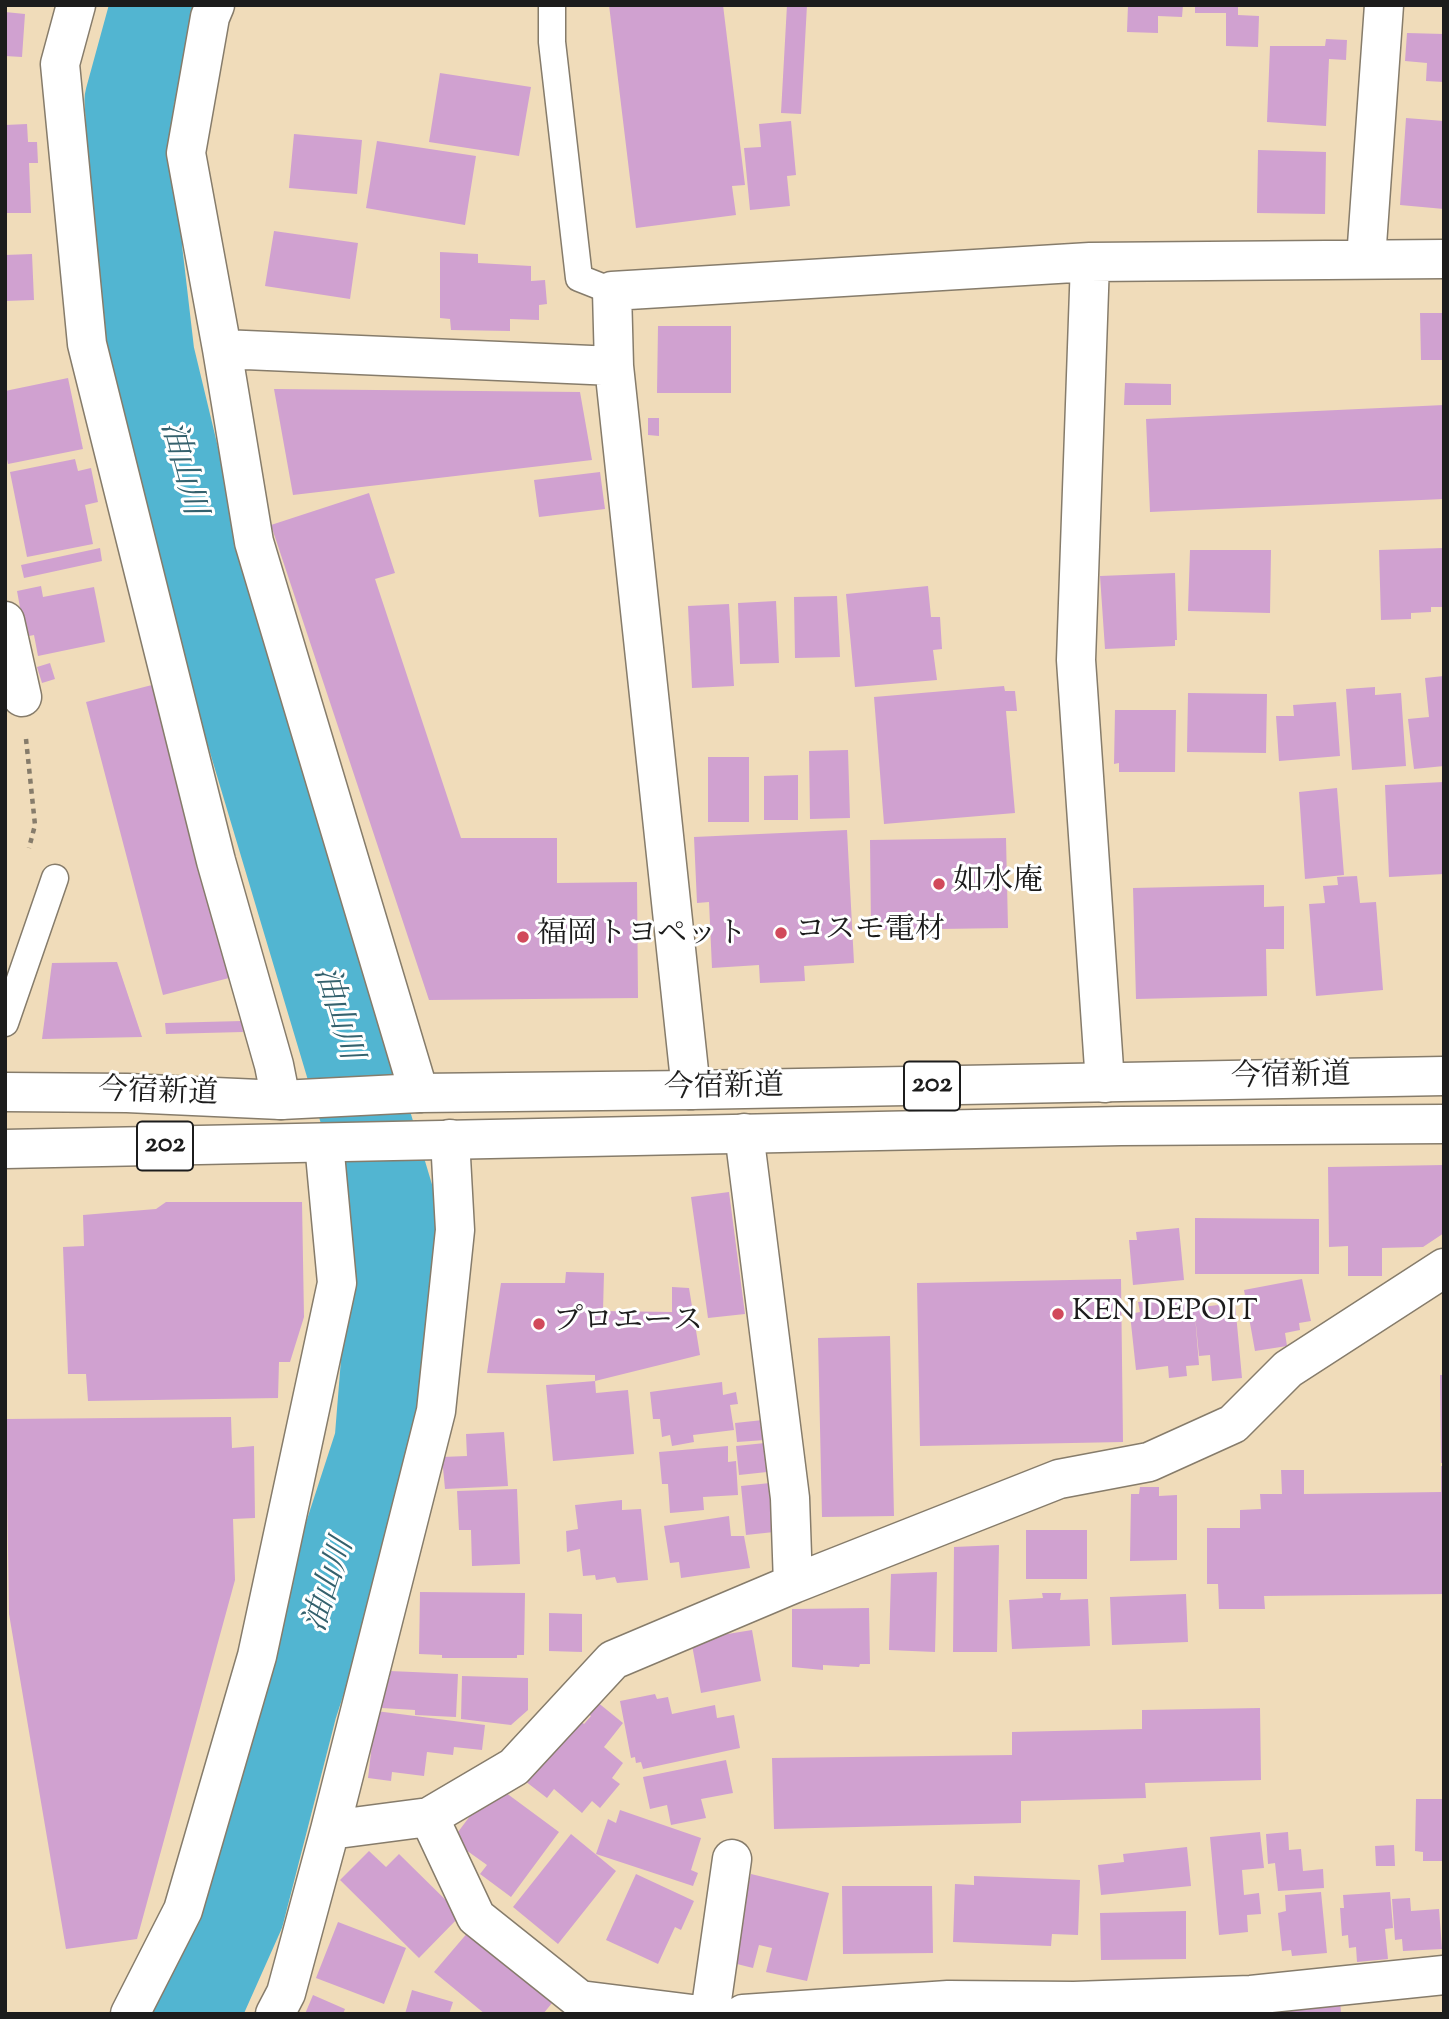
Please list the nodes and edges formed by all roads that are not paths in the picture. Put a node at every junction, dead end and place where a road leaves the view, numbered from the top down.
1 (76, 5) edge
2 (215, 5) edge
3 (552, 5) edge
4 (1384, 5) edge
5 (1366, 259) junction
6 (1444, 259) edge
7 (1090, 262) junction
8 (612, 291) junction
9 (222, 349) junction
10 (614, 366) junction
11 (5, 621) edge
12 (22, 697) road end
13 (55, 878) dead end
14 (5, 1023) edge
15 (1444, 1076) edge
16 (415, 1077) junction
17 (278, 1083) junction
18 (1105, 1083) junction
19 (691, 1090) junction
20 (5, 1092) edge
21 (1444, 1124) edge
22 (744, 1133) junction
23 (450, 1139) junction
24 (324, 1143) junction
25 (5, 1149) edge
26 (1444, 1268) edge
27 (793, 1584) junction
28 (429, 1817) junction
29 (330, 1830) junction
30 (732, 1859) dead end
31 (1444, 1975) edge
32 (1251, 2005) edge
33 (948, 2007) edge
34 (130, 2014) edge
35 (275, 2014) edge
36 (692, 2014) edge
37 (710, 2014) edge
38 (743, 2014) edge

1 - 17 main road
2 - 9 main road
3 - 8 lane
4 - 5 main road
5 - 6 main road
5 - 7 main road
7 - 8 main road
7 - 18 main road
8 - 10 main road
9 - 10 main road
9 - 16 main road
10 - 19 main road
11 - 12 main road
13 - 14 lane
15 - 18 main road, 今宿新道 / 202
16 - 17 main road, 今宿新道 / 202
16 - 19 main road, 今宿新道 / 202
17 - 20 main road, 今宿新道 / 202
18 - 19 main road, 今宿新道 / 202
21 - 22 main road, 今宿新道 / 202
22 - 23 main road, 今宿新道 / 202
22 - 27 main road
23 - 24 main road, 今宿新道 / 202
23 - 29 main road
24 - 25 main road, 今宿新道 / 202
24 - 34 main road
26 - 27 main road
27 - 28 main road
28 - 29 main road
28 - 36 main road
29 - 35 main road
30 - 37 main road
31 - 32 main road
32 - 33 main road
33 - 38 main road

